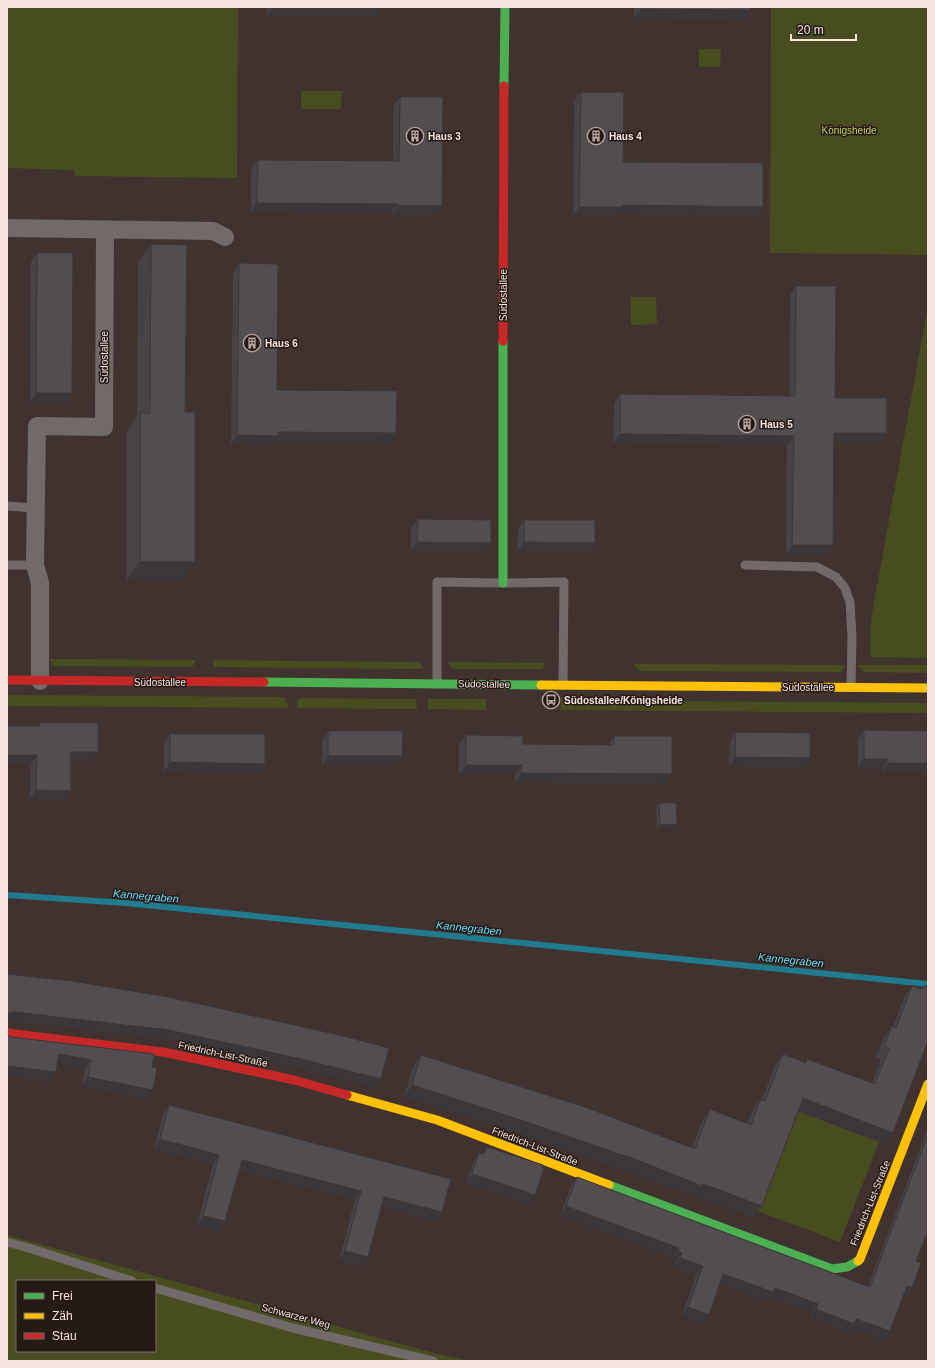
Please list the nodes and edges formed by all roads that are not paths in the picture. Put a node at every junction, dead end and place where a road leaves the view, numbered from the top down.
1 (505, 7) edge
2 (7, 228) edge
3 (105, 230) junction
4 (225, 237) dead end
5 (7, 506) edge
6 (36, 508) junction
7 (7, 565) edge
8 (35, 565) junction
9 (745, 565) dead end
10 (503, 584) junction
11 (7, 680) edge
12 (40, 681) junction
13 (437, 684) junction
14 (563, 685) junction
15 (851, 687) junction
16 (928, 688) edge
17 (7, 1033) edge
18 (928, 1084) edge
19 (7, 1242) edge
20 (129, 1280) edge
21 (156, 1288) edge
22 (433, 1361) edge

1 - 10 street, Südostallee
2 - 3 street
3 - 4 street
3 - 6 street, Südostallee
5 - 6 lane
6 - 8 street, Südostallee
7 - 8 lane
8 - 12 street, Südostallee
9 - 15 lane
10 - 13 lane
10 - 14 lane
11 - 12 street, Südostallee
12 - 13 street, Südostallee
13 - 14 street, Südostallee
14 - 15 street, Südostallee
15 - 16 street, Südostallee
17 - 18 street, Friedrich-List-Straße
19 - 20 lane
21 - 22 lane, Schwarzer Weg

